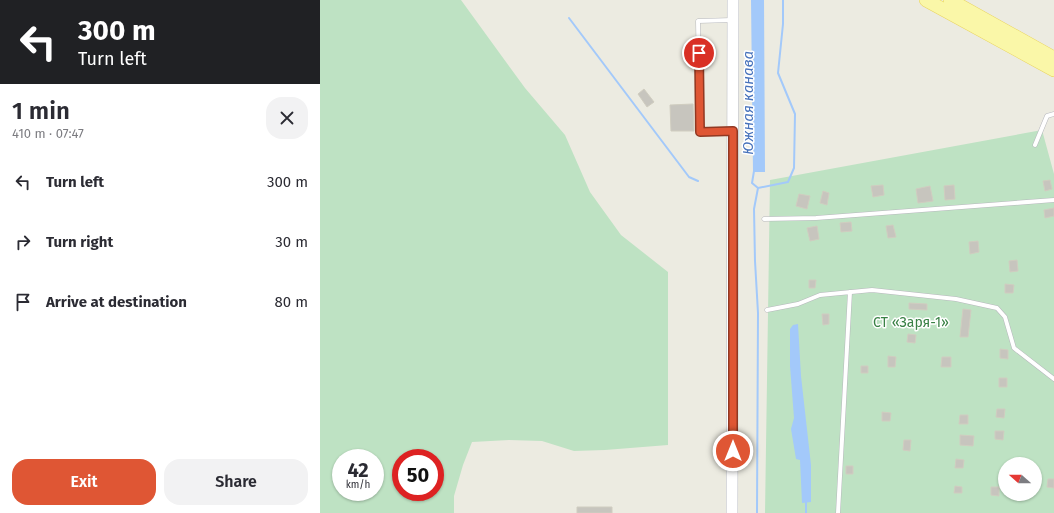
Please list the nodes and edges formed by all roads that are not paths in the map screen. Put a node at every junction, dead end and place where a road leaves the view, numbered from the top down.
1 (733, 0) edge
2 (926, 0) edge
3 (950, 0) edge
4 (733, 20) junction
5 (1054, 58) edge
6 (1054, 70) edge
7 (1054, 114) edge
8 (733, 131) junction
9 (1035, 145) dead end
10 (1054, 200) edge
11 (764, 219) dead end
12 (850, 292) junction
13 (767, 310) dead end
14 (1054, 379) edge
15 (732, 513) edge
16 (838, 513) edge

1 - 4 main road
2 - 6 main road
3 - 5 main road
4 - 8 main road
4 - 8 lane
7 - 9 lane
8 - 15 main road
10 - 11 lane
12 - 13 lane
12 - 14 lane
12 - 16 lane

